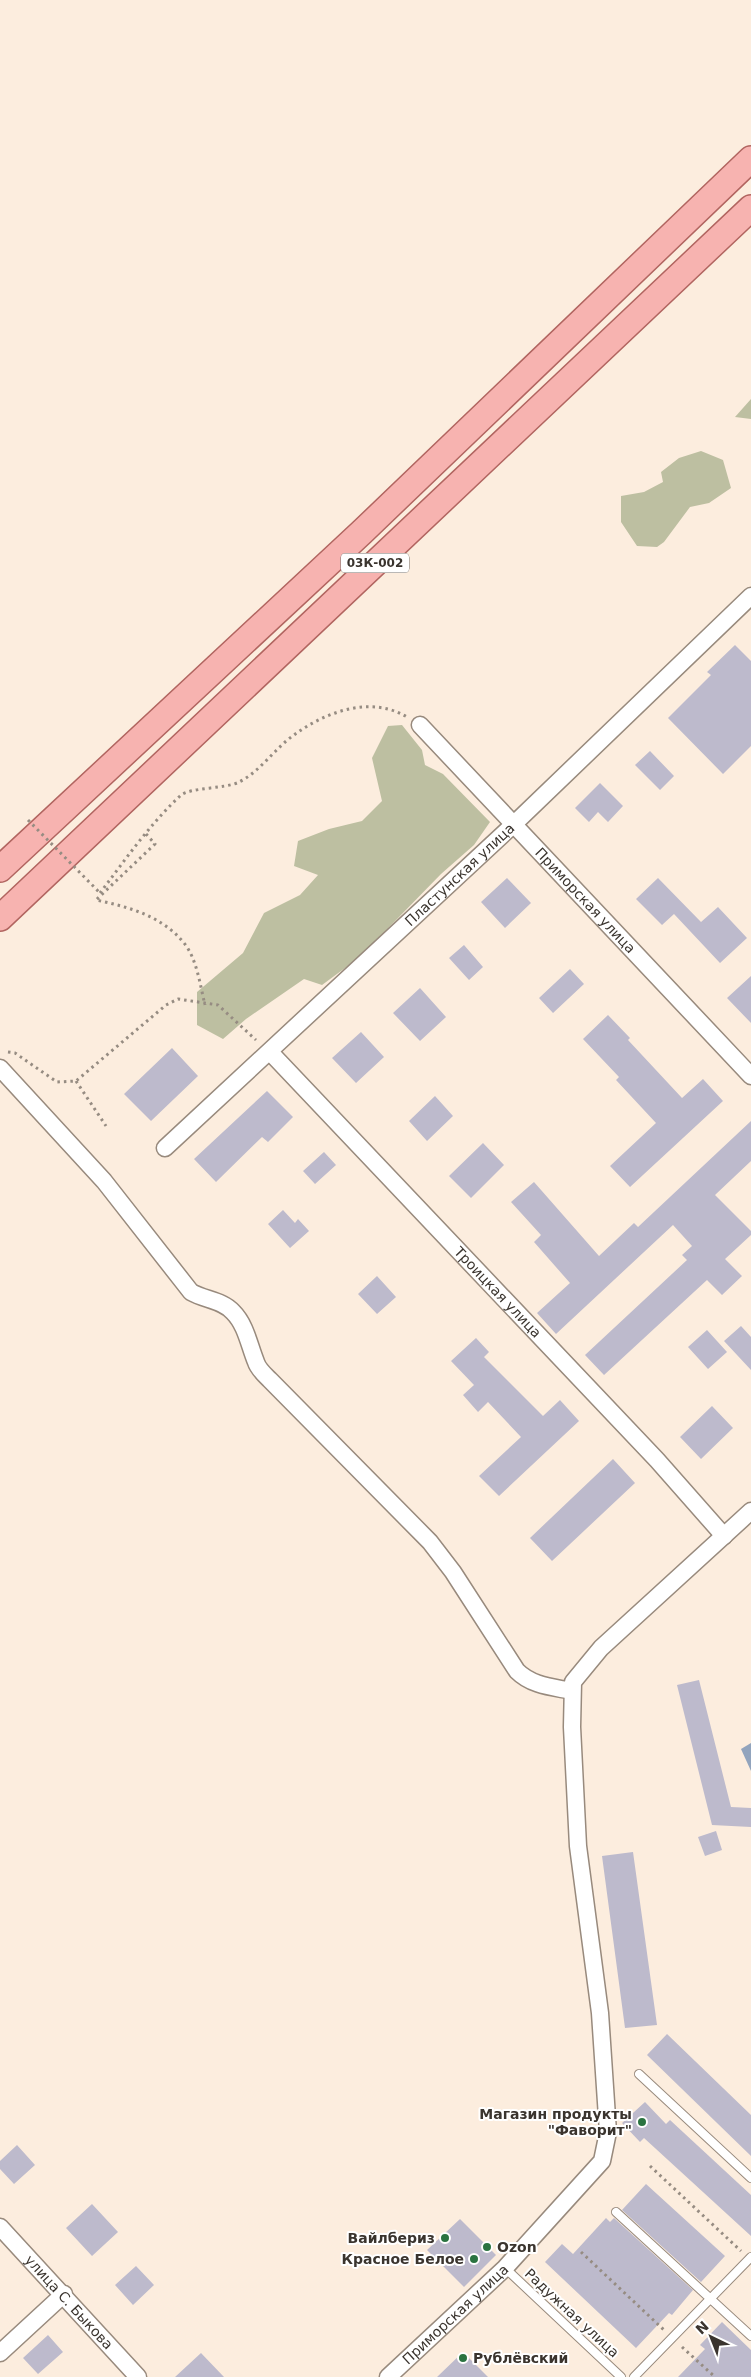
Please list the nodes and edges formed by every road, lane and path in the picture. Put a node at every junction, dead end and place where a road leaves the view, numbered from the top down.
1 (751, 159) edge
2 (751, 208) edge
3 (751, 596) edge
4 (420, 725) joint
5 (28, 820) dead end
6 (514, 824) junction
7 (146, 834) junction
8 (0, 869) edge
9 (0, 918) edge
10 (205, 1005) junction
11 (0, 1051) edge
12 (270, 1052) junction
13 (0, 1068) edge
14 (751, 1076) edge
15 (76, 1081) junction
16 (106, 1126) dead end
17 (165, 1148) dead end
18 (751, 1511) edge
19 (724, 1536) junction
20 (572, 1692) junction
21 (639, 2074) dead end
22 (650, 2166) dead end
23 (751, 2178) edge
24 (616, 2212) dead end
25 (0, 2227) edge
26 (581, 2252) dead end
27 (750, 2258) edge
28 (505, 2268) junction
29 (64, 2294) junction
30 (711, 2298) junction
31 (751, 2336) edge
32 (672, 2338) junction
33 (0, 2353) edge
34 (138, 2377) edge
35 (388, 2377) edge
36 (621, 2377) edge
37 (634, 2377) edge
38 (715, 2377) edge

1 - 8 main road, 03К-002
2 - 9 main road, 03К-002
3 - 6 street, Пластунская улица
4 - 6 street, Приморская улица
4 - 7 path
5 - 7 path, bridge
6 - 12 street, Пластунская улица
6 - 14 street, Приморская улица
7 - 10 path
10 - 12 path
10 - 15 path
11 - 15 path
12 - 17 street, Пластунская улица
12 - 19 street, Троицкая улица
13 - 20 street
15 - 16 path
18 - 19 street
19 - 20 street
20 - 28 street, Приморская улица
21 - 23 lane
22 - 27 path
24 - 30 lane
25 - 29 street, улица С. Быкова
26 - 32 path
27 - 30 lane
28 - 35 street, Приморская улица
28 - 36 lane, Радужная улица
29 - 33 street
29 - 34 street, улица С. Быкова
30 - 31 lane
30 - 32 lane
32 - 37 lane
32 - 38 path

